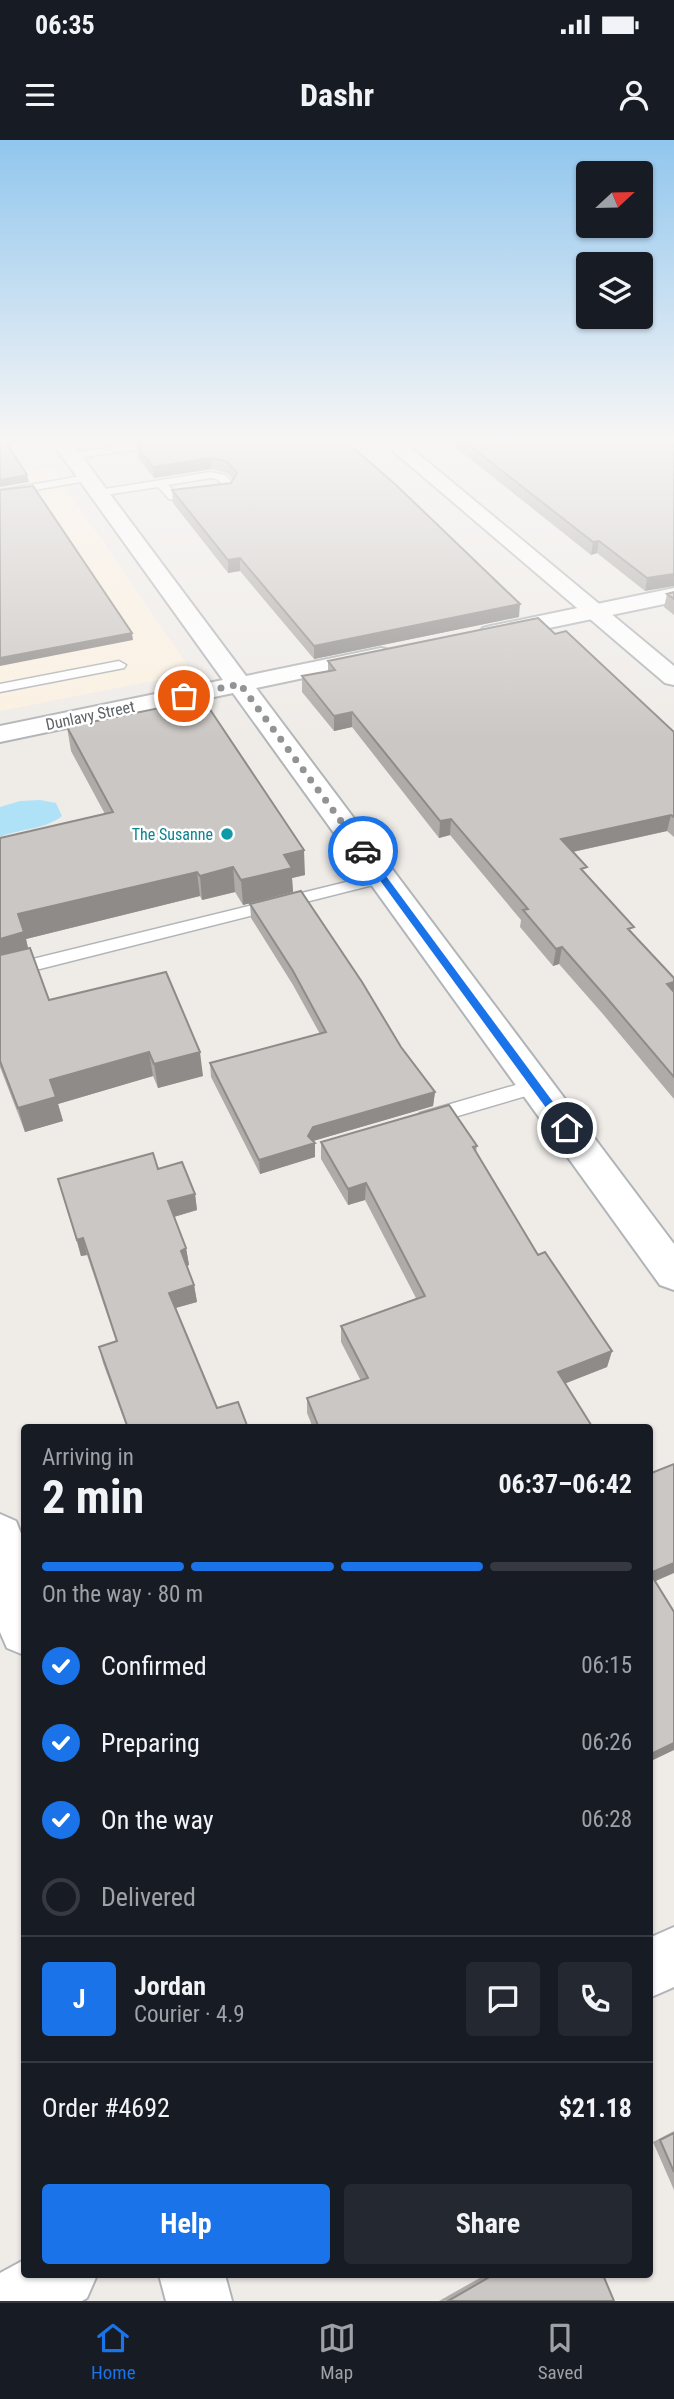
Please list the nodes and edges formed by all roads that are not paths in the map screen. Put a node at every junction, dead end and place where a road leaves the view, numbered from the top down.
1 (133, 539) edge
2 (508, 539) edge
3 (674, 595) edge
4 (594, 611) junction
5 (473, 636) edge
6 (406, 650) edge
7 (119, 665) dead end
8 (674, 678) edge
9 (240, 684) junction
10 (0, 688) edge
11 (0, 734) edge
12 (383, 878) junction
13 (0, 973) edge
14 (536, 1087) junction
15 (404, 1125) edge
16 (674, 1274) edge
17 (0, 1536) edge
18 (21, 1619) edge
19 (674, 1956) edge
20 (653, 1967) edge
21 (58, 2278) edge
22 (193, 2278) edge
23 (15, 2301) edge
24 (199, 2301) edge

1 - 9 street
2 - 4 street
3 - 4 street
4 - 5 street
4 - 8 street
6 - 9 street, Dunlavy Street
7 - 10 lane
9 - 11 street, Dunlavy Street
9 - 12 street
12 - 13 lane
12 - 14 street
14 - 15 lane
14 - 16 street
17 - 18 street
19 - 20 street
21 - 23 street
22 - 24 street

